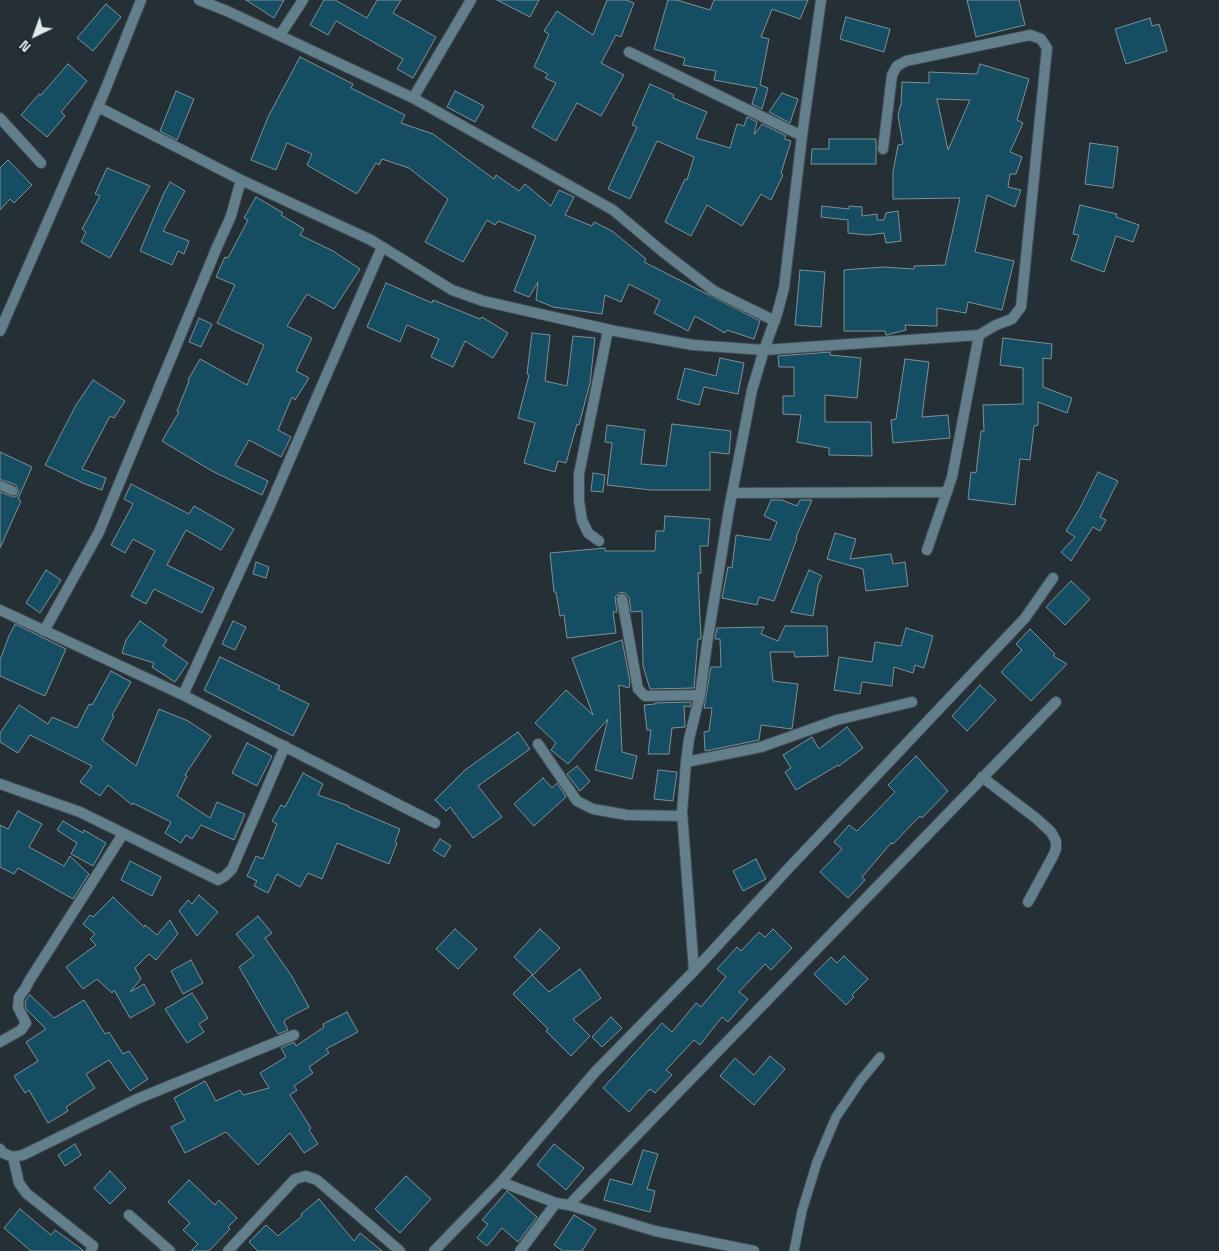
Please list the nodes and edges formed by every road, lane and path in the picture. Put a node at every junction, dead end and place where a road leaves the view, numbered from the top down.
1 (141, 0) edge
2 (199, 0) edge
3 (304, 0) edge
4 (471, 0) edge
5 (821, 0) edge
6 (280, 35) junction
7 (629, 52) dead end
8 (413, 98) junction
9 (98, 107) junction
10 (0, 118) edge
11 (802, 136) junction
12 (883, 149) dead end
13 (41, 163) dead end
14 (241, 180) junction
15 (382, 247) junction
16 (775, 321) junction
17 (608, 330) junction
18 (0, 331) edge
19 (979, 335) junction
20 (764, 350) junction
21 (0, 485) edge
22 (13, 491) dead end
23 (947, 492) junction
24 (732, 493) junction
25 (598, 542) dead end
26 (927, 550) dead end
27 (1053, 578) dead end
28 (622, 598) dead end
29 (0, 610) edge
30 (44, 631) junction
31 (183, 695) junction
32 (700, 695) junction
33 (912, 702) dead end
34 (1056, 702) dead end
35 (538, 744) dead end
36 (285, 746) junction
37 (686, 762) junction
38 (982, 777) junction
39 (0, 784) edge
40 (682, 816) junction
41 (435, 823) dead end
42 (123, 834) junction
43 (1028, 902) dead end
44 (694, 970) junction
45 (294, 1035) dead end
46 (0, 1042) edge
47 (880, 1057) dead end
48 (0, 1149) edge
49 (13, 1157) junction
50 (501, 1182) junction
51 (556, 1202) junction
52 (569, 1205) junction
53 (128, 1215) dead end
54 (91, 1251) edge
55 (170, 1251) edge
56 (228, 1251) edge
57 (400, 1251) edge
58 (434, 1251) edge
59 (520, 1251) edge
60 (754, 1251) edge
61 (794, 1251) edge

1 - 9 street
2 - 6 street
3 - 6 street
4 - 8 street
5 - 11 street
6 - 8 street
7 - 11 street
8 - 16 street
9 - 14 street
9 - 18 street
10 - 13 street
11 - 16 street
12 - 19 street
14 - 15 street
14 - 30 street
15 - 17 street
15 - 31 street
16 - 20 street
17 - 20 street
17 - 25 street
19 - 20 street
19 - 23 street
20 - 24 street
21 - 22 lane
23 - 24 street
23 - 26 street
24 - 32 street
27 - 44 street
28 - 32 street
29 - 30 street
30 - 31 street
31 - 36 street
32 - 37 street
33 - 37 street
34 - 38 street
35 - 40 street
36 - 41 street
36 - 42 street
37 - 40 street
38 - 43 street
38 - 52 street
39 - 42 street
40 - 44 street
42 - 46 street
44 - 50 street
45 - 49 street
47 - 61 lane
48 - 49 street
49 - 54 street
50 - 51 street
50 - 58 street
51 - 52 street
51 - 59 street
52 - 60 street
53 - 55 street
56 - 57 street

